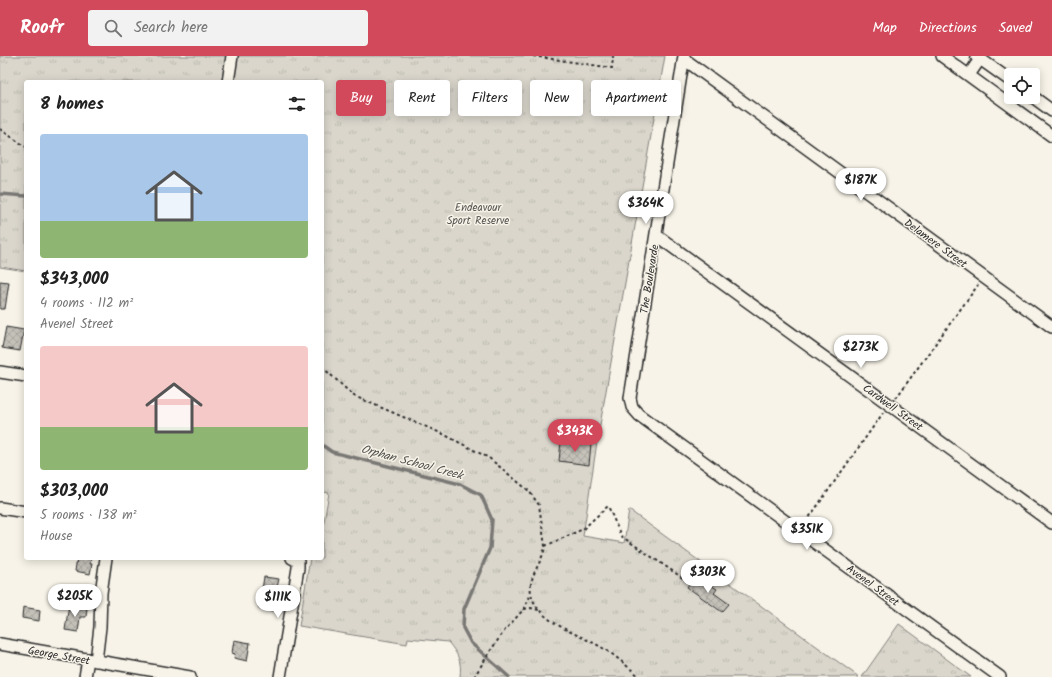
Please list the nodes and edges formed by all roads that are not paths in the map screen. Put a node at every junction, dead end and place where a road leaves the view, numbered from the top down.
1 (232, 56) edge
2 (942, 56) edge
3 (978, 57) edge
4 (684, 58) edge
5 (968, 75) junction
6 (1004, 76) edge
7 (228, 80) edge
8 (1040, 102) edge
9 (1052, 111) edge
10 (1052, 136) edge
11 (656, 234) junction
12 (1052, 327) edge
13 (0, 372) edge
14 (24, 376) edge
15 (632, 407) joint
16 (0, 508) edge
17 (24, 512) edge
18 (1052, 523) edge
19 (106, 560) edge
20 (295, 560) edge
21 (0, 644) edge
22 (92, 660) junction
23 (85, 677) edge
24 (190, 677) edge
25 (280, 677) edge
26 (1000, 677) edge

1 - 7 street
2 - 5 street
3 - 5 street
3 - 6 street
4 - 11 street, The Boulevarde
4 - 12 street, Delamere Street
5 - 10 street
8 - 9 street
11 - 15 street, The Boulevarde
11 - 18 street, Cardwell Street
13 - 14 street
15 - 26 street, Avenel Street
16 - 17 street
19 - 22 street
20 - 25 street
21 - 22 street, George Street
22 - 23 street
22 - 24 street, George Street

